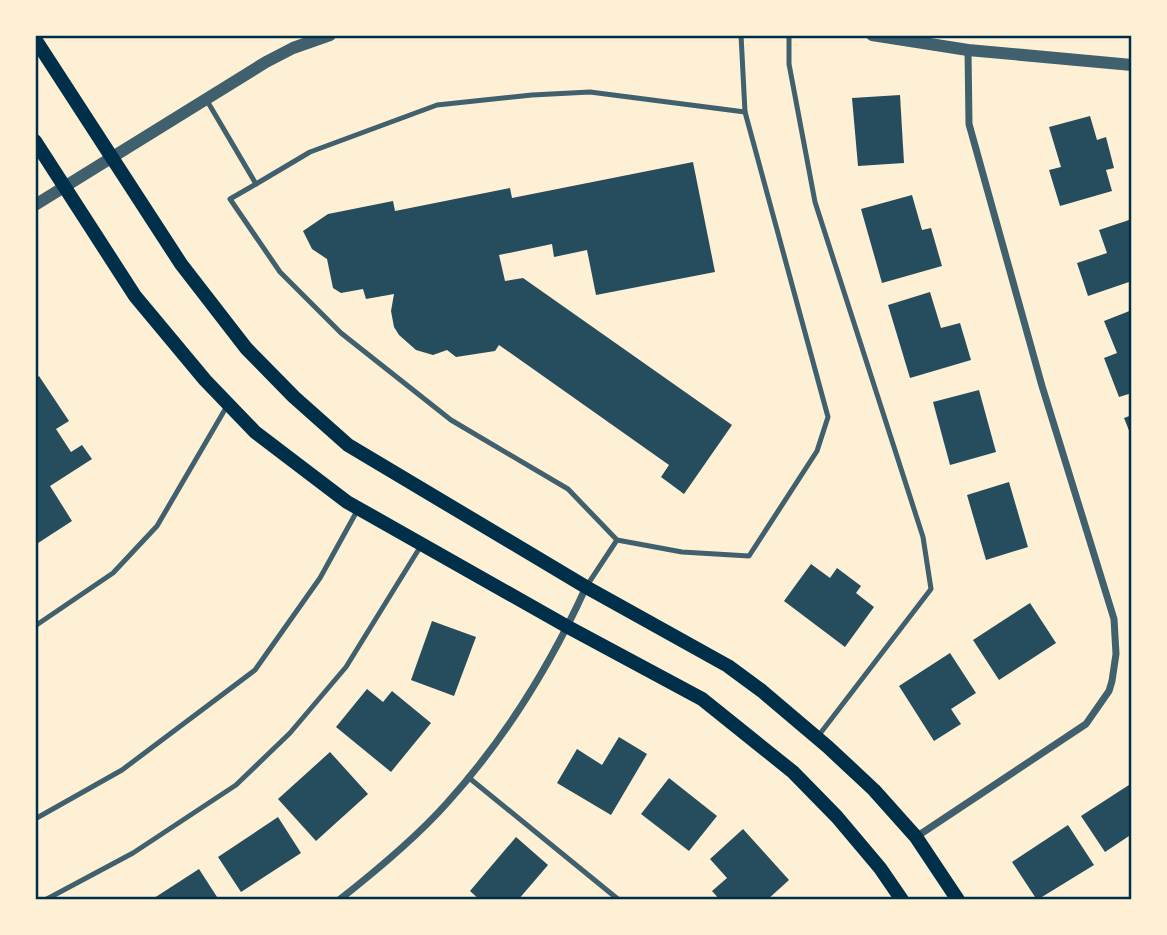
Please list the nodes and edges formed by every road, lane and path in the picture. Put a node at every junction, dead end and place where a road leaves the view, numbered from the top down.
1 (330, 35) edge
2 (741, 35) edge
3 (789, 35) edge
4 (872, 35) edge
5 (904, 38) edge
6 (35, 39) edge
7 (968, 50) junction
8 (1132, 65) edge
9 (206, 99) junction
10 (744, 111) junction
11 (35, 141) edge
12 (111, 159) junction
13 (256, 184) junction
14 (64, 187) junction
15 (35, 205) edge
16 (229, 403) junction
17 (358, 508) junction
18 (617, 540) junction
19 (422, 544) junction
20 (586, 587) junction
21 (35, 626) edge
22 (568, 627) junction
23 (817, 738) junction
24 (468, 777) junction
25 (35, 819) edge
26 (916, 837) junction
27 (45, 900) edge
28 (339, 900) edge
29 (619, 900) edge
30 (902, 900) edge
31 (958, 900) edge

1 - 9 street
2 - 10 lane
3 - 23 lane
4 - 5 street
5 - 7 street
6 - 12 main road
7 - 8 street
7 - 26 street
9 - 12 street
9 - 13 lane
10 - 13 lane
10 - 18 lane
11 - 14 main road
12 - 14 street
12 - 20 main road
13 - 18 lane
14 - 15 street
14 - 16 main road
16 - 17 main road
16 - 21 lane
17 - 19 main road
17 - 25 lane
18 - 20 lane
19 - 22 main road
19 - 27 lane
20 - 22 street
20 - 23 main road
22 - 24 street
22 - 30 main road
23 - 26 main road
24 - 28 street
24 - 29 lane
26 - 31 main road

